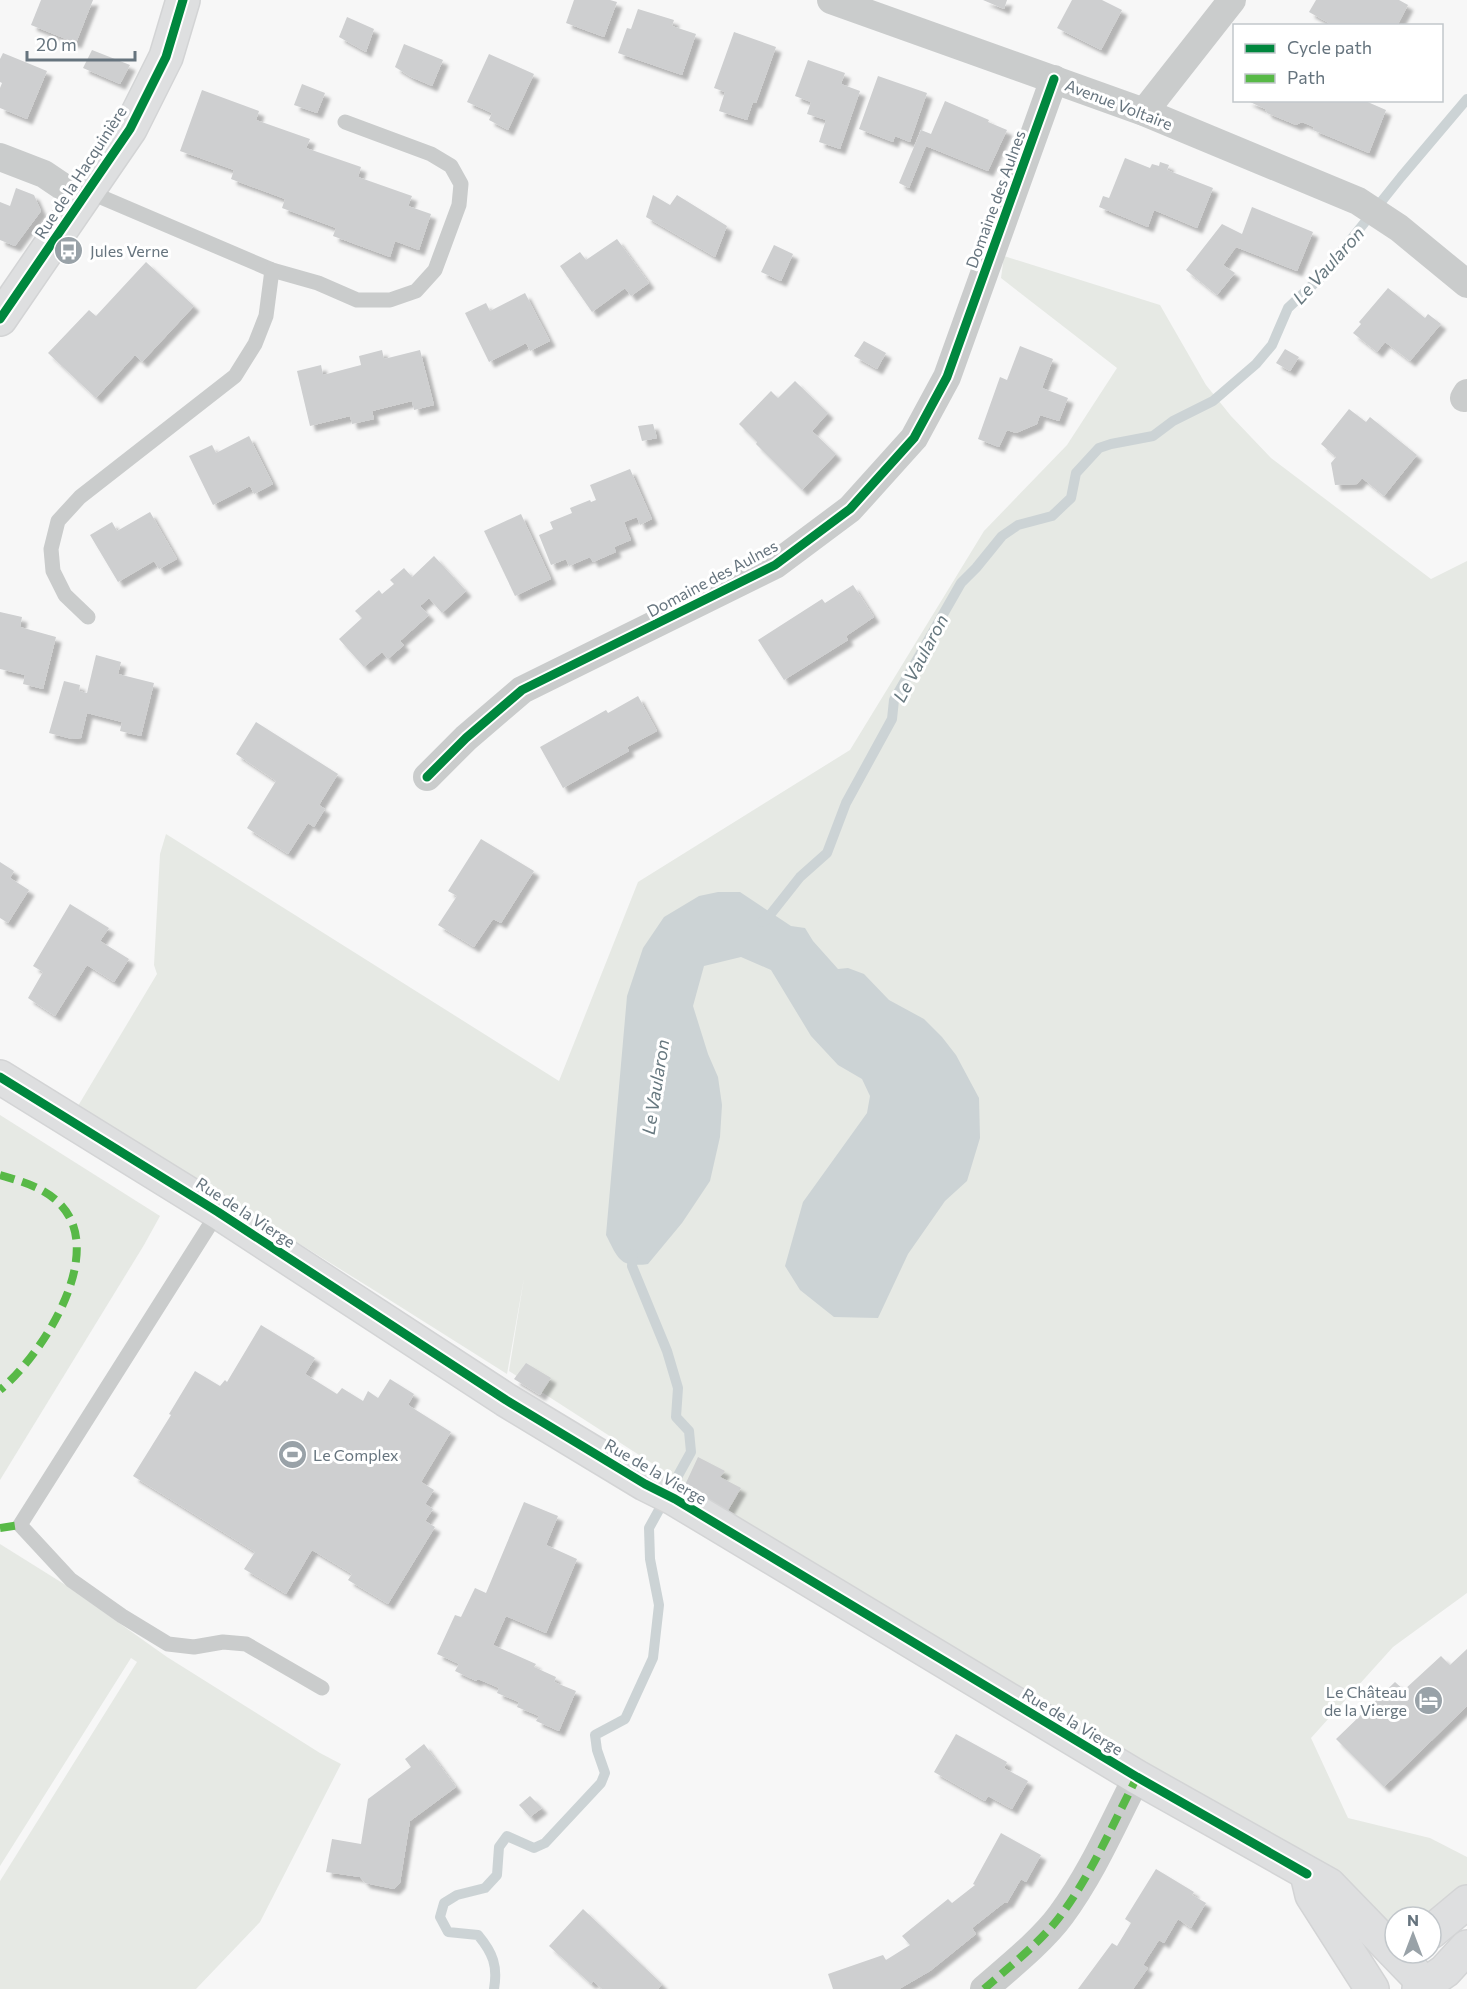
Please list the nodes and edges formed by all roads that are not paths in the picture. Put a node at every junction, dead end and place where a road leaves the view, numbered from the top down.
1 (183, 0) edge
2 (831, 0) edge
3 (1232, 0) edge
4 (1054, 79) junction
5 (1144, 112) junction
6 (345, 122) dead end
7 (0, 157) edge
8 (84, 195) junction
9 (272, 270) junction
10 (1467, 284) edge
11 (0, 319) edge
12 (88, 617) dead end
13 (427, 777) dead end
14 (0, 1077) edge
15 (218, 1212) junction
16 (322, 1688) dead end
17 (1137, 1777) junction
18 (1307, 1874) junction
19 (1467, 1902) edge
20 (1443, 1922) edge
21 (1383, 1935) edge
22 (1467, 1947) edge
23 (1396, 1965) edge
24 (1410, 1965) edge
25 (1422, 1987) edge
26 (984, 1989) edge
27 (1371, 1989) edge

1 - 8 street, Rue de la Hacquinière
2 - 4 street, Avenue Voltaire
3 - 5 street
4 - 5 street, Avenue Voltaire
4 - 13 street, Domaine des Aulnes
5 - 10 street, Avenue Voltaire
6 - 9 lane
7 - 8 street
8 - 9 lane
8 - 11 street, Rue de la Hacquinière
9 - 12 lane
14 - 15 street, Rue de la Vierge
15 - 16 lane
15 - 17 street, Rue de la Vierge
17 - 18 street, Rue de la Vierge
17 - 26 street
18 - 21 street, Rue de la Vierge
18 - 27 street
19 - 20 street
22 - 25 street
23 - 27 street
24 - 25 street, Rue de la Vierge

